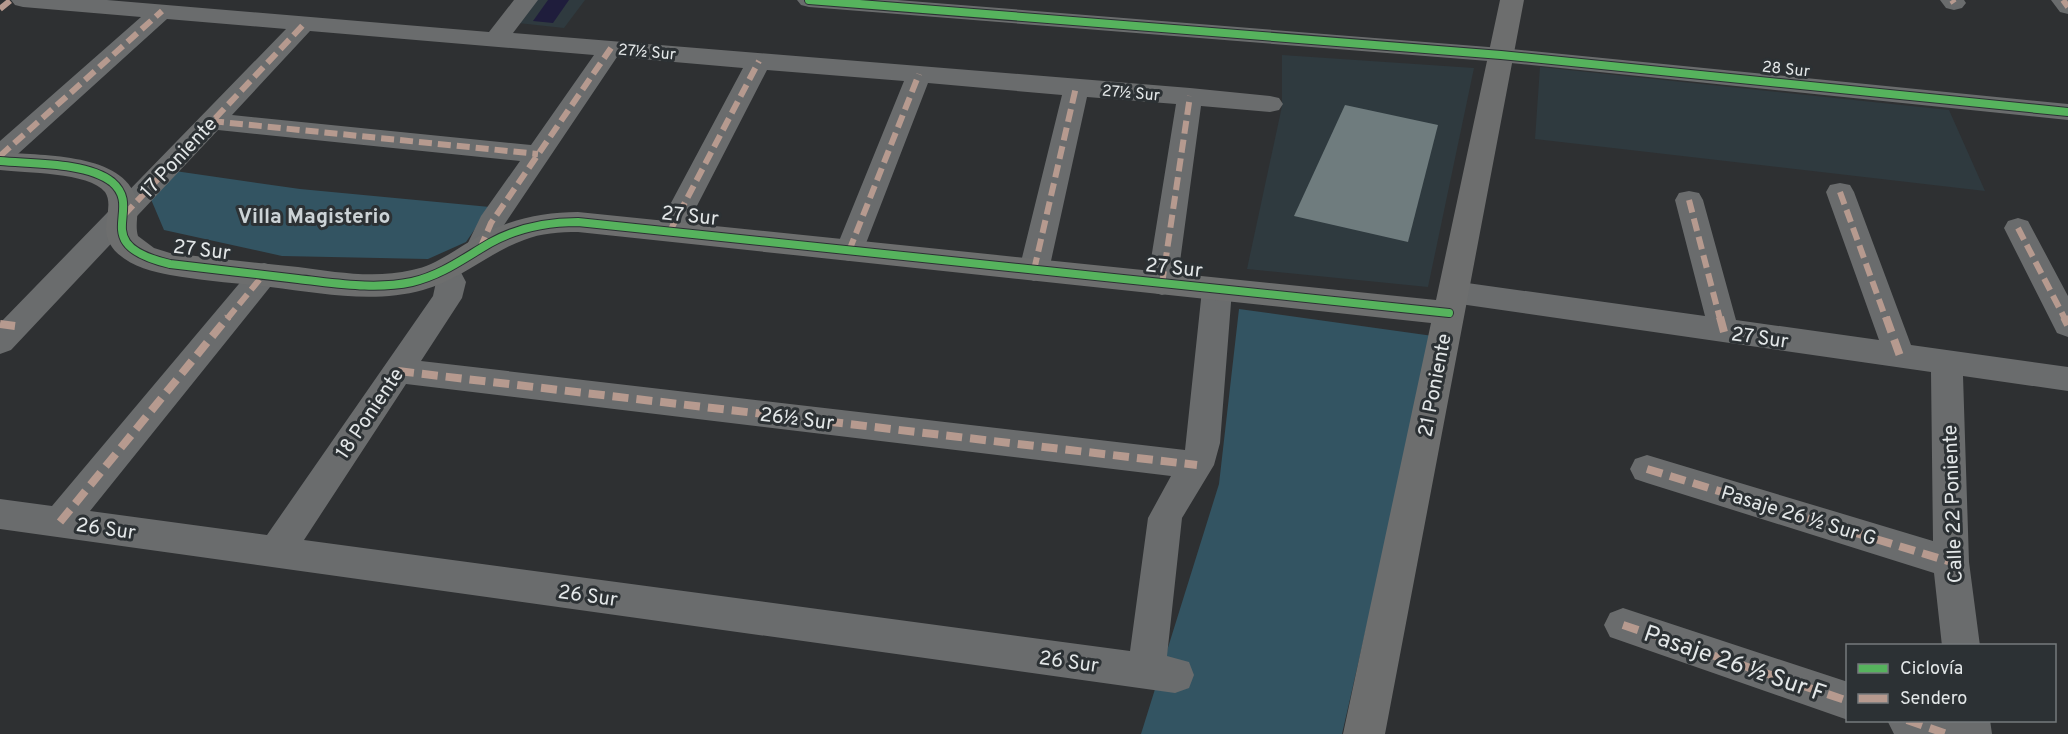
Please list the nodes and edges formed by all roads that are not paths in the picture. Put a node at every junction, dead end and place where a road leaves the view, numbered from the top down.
1 (11, 0) edge
2 (23, 0) edge
3 (526, 0) edge
4 (809, 0) edge
5 (1512, 0) edge
6 (2063, 0) edge
7 (2068, 7) edge
8 (0, 9) edge
9 (162, 11) junction
10 (305, 23) junction
11 (496, 39) junction
12 (611, 48) junction
13 (1501, 55) junction
14 (759, 61) junction
15 (919, 74) junction
16 (1076, 87) junction
17 (1190, 96) junction
18 (1270, 104) dead end
19 (2068, 112) edge
20 (211, 121) junction
21 (538, 154) junction
22 (0, 156) edge
23 (0, 161) edge
24 (1840, 192) dead end
25 (1689, 200) dead end
26 (122, 218) junction
27 (2018, 228) dead end
28 (670, 231) junction
29 (479, 249) junction
30 (849, 250) junction
31 (446, 270) junction
32 (1034, 270) junction
33 (264, 274) junction
34 (1162, 284) junction
35 (1216, 290) junction
36 (1451, 302) junction
37 (2068, 325) edge
38 (5, 331) edge
39 (1724, 332) junction
40 (1900, 356) junction
41 (1947, 362) junction
42 (398, 371) junction
43 (2068, 380) edge
44 (1197, 465) junction
45 (1647, 469) dead end
46 (0, 514) edge
47 (60, 522) junction
48 (276, 552) junction
49 (1951, 562) junction
50 (1623, 625) dead end
51 (1961, 644) edge
52 (1846, 699) edge
53 (1913, 722) edge
54 (1364, 734) edge
55 (1947, 734) edge

1 - 8 street
2 - 9 street, 27½ Sur
3 - 11 street
4 - 13 street, 28 Sur
5 - 13 street, 21 Poniente
6 - 7 street
9 - 10 street, 27½ Sur
9 - 22 street
10 - 11 street, 27½ Sur
10 - 20 street, 17 Poniente
11 - 12 street, 27½ Sur
12 - 14 street, 27½ Sur
12 - 21 street
13 - 19 street, 28 Sur
13 - 36 street, 21 Poniente
14 - 15 street, 27½ Sur
14 - 28 street
15 - 16 street, 27½ Sur
15 - 30 street
16 - 17 street, 27½ Sur
16 - 32 street
17 - 18 street, 27½ Sur
17 - 34 street
20 - 21 street
20 - 26 street, 17 Poniente
21 - 29 street
23 - 26 street, 27 Sur
24 - 40 street
25 - 39 street
26 - 33 street, 27 Sur
26 - 38 street, 17 Poniente
27 - 37 street
28 - 29 street, 27 Sur
28 - 30 street, 27 Sur
29 - 31 street, 27 Sur
30 - 32 street, 27 Sur
31 - 33 street, 27 Sur
31 - 42 street, 18 Poniente
32 - 34 street, 27 Sur
33 - 47 street
34 - 35 street, 27 Sur
35 - 36 street, 27 Sur
35 - 44 street
36 - 39 street, 27 Sur
36 - 54 street, 21 Poniente
39 - 40 street, 27 Sur
40 - 41 street, 27 Sur
41 - 43 street, 27 Sur
41 - 49 street, Calle 22 Poniente
42 - 44 street, 26½ Sur
42 - 48 street, 18 Poniente
44 - 48 street, 26 Sur
45 - 49 street, Pasaje 26 ½ Sur G
46 - 47 street, 26 Sur
47 - 48 street, 26 Sur
49 - 51 street, Calle 22 Poniente
50 - 52 street, Pasaje 26 ½ Sur F
53 - 55 street

